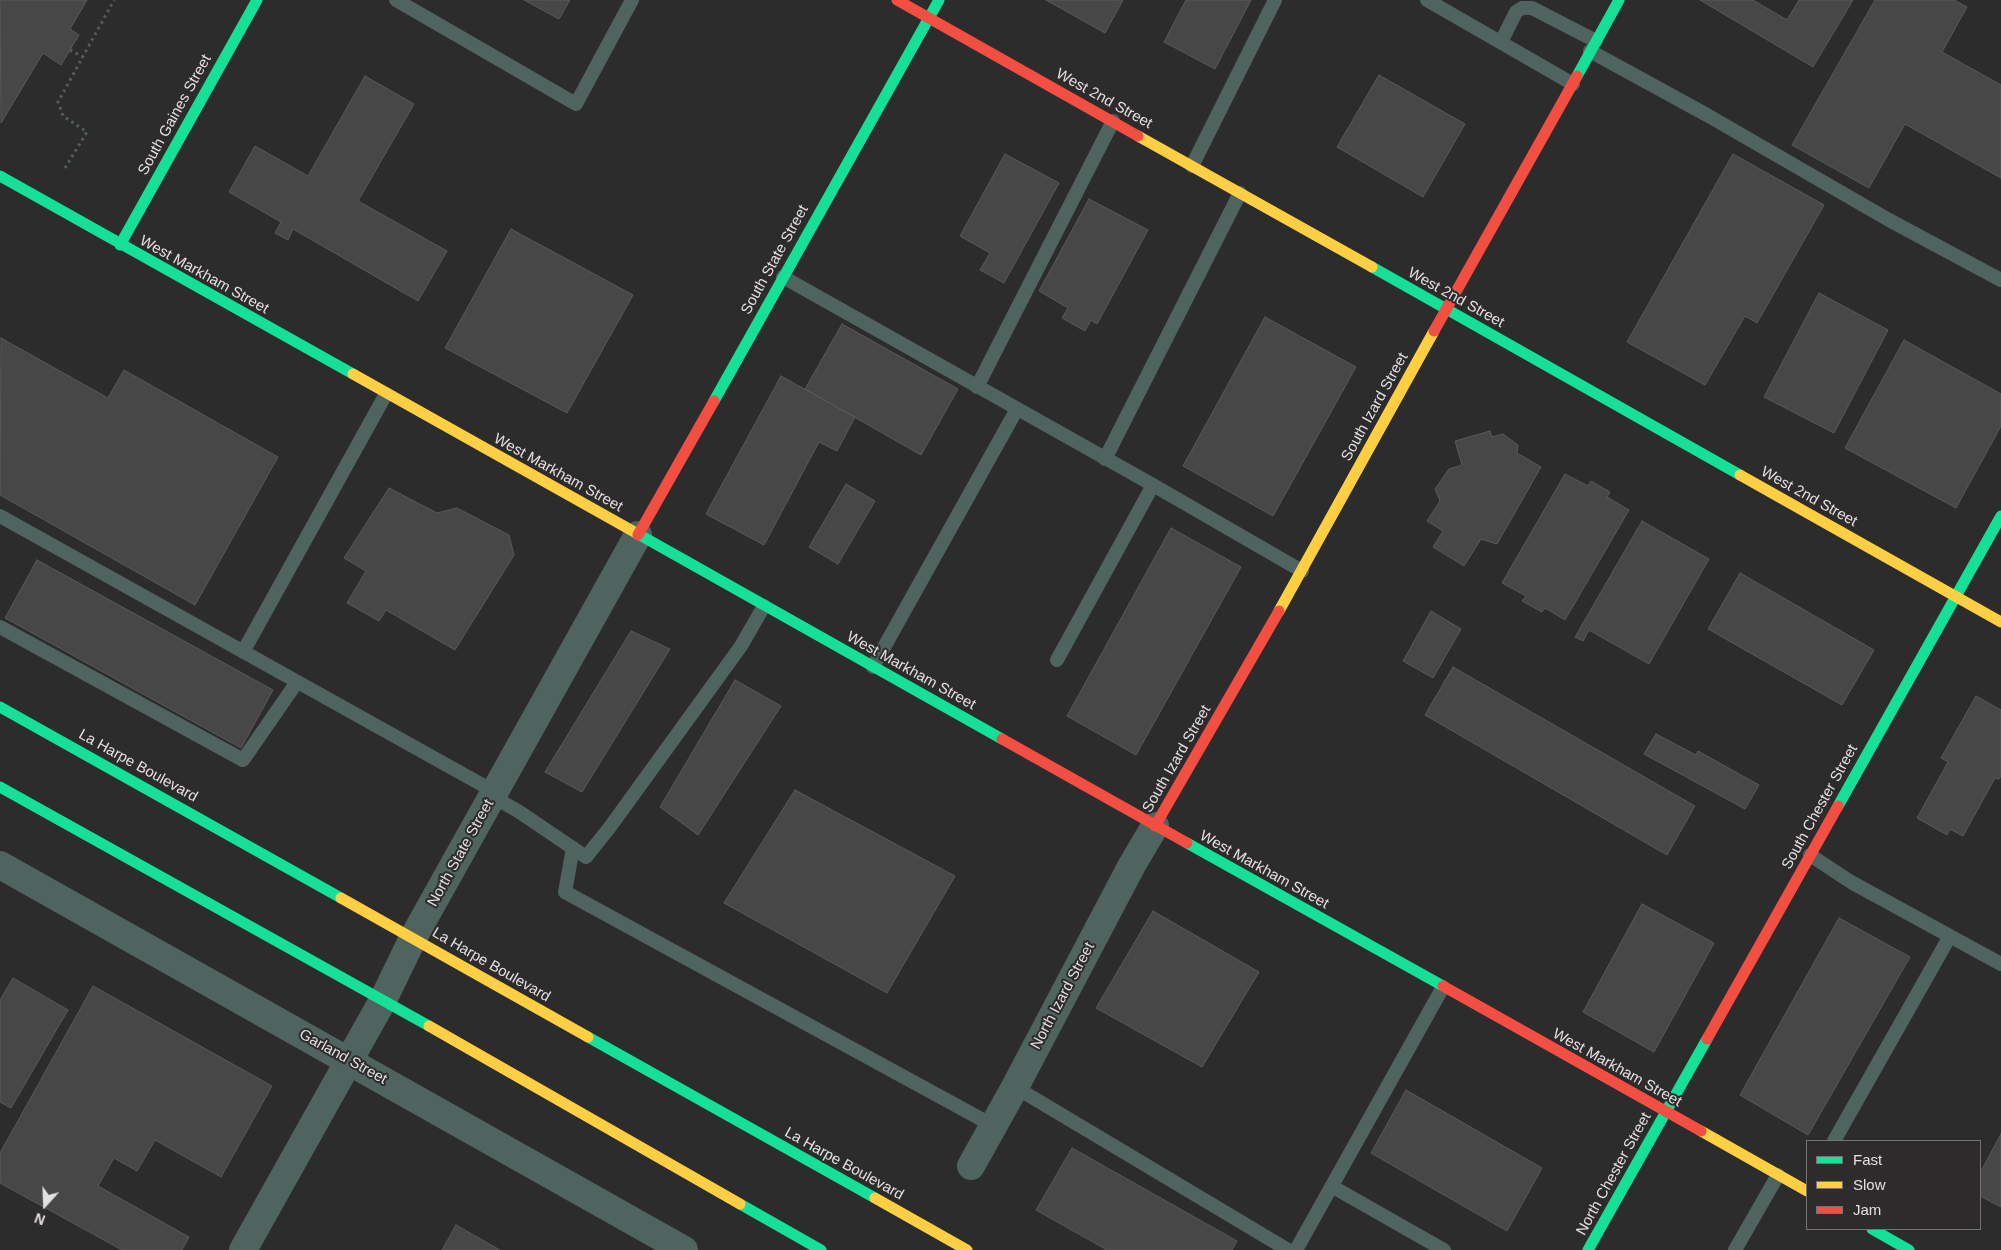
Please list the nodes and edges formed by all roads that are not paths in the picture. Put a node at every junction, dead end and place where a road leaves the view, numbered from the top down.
1 (257, 0) edge
2 (396, 0) edge
3 (632, 0) edge
4 (897, 0) edge
5 (939, 0) edge
6 (1275, 0) edge
7 (1427, 0) edge
8 (1619, 0) edge
9 (928, 18) junction
10 (1501, 42) junction
11 (1593, 46) junction
12 (1574, 84) junction
13 (1112, 121) junction
14 (1192, 166) junction
15 (0, 178) edge
16 (1240, 193) junction
17 (120, 245) junction
18 (783, 277) junction
19 (2001, 280) edge
20 (1446, 309) junction
21 (977, 387) junction
22 (386, 394) junction
23 (1017, 409) junction
24 (1105, 459) junction
25 (1153, 485) junction
26 (0, 516) edge
27 (2001, 516) edge
28 (638, 535) junction
29 (1302, 572) junction
30 (1956, 596) junction
31 (764, 606) junction
32 (2001, 622) edge
33 (0, 627) edge
34 (243, 652) junction
35 (1057, 660) dead end
36 (873, 667) junction
37 (297, 682) junction
38 (0, 708) edge
39 (0, 787) edge
40 (494, 795) junction
41 (1155, 826) junction
42 (573, 848) junction
43 (1810, 855) junction
44 (0, 865) edge
45 (1950, 936) junction
46 (414, 938) junction
47 (2001, 964) edge
48 (1443, 987) junction
49 (383, 1000) junction
50 (349, 1060) junction
51 (1015, 1087) junction
52 (1665, 1112) junction
53 (992, 1125) junction
54 (1835, 1140) edge
55 (971, 1166) dead end
56 (1778, 1176) junction
57 (1332, 1187) junction
58 (1806, 1190) edge
59 (1874, 1230) edge
60 (243, 1250) edge
61 (684, 1250) edge
62 (821, 1250) edge
63 (967, 1250) edge
64 (1288, 1250) edge
65 (1296, 1250) edge
66 (1444, 1250) edge
67 (1588, 1250) edge
68 (1735, 1250) edge
69 (1909, 1250) edge

1 - 17 main road, South Gaines Street
2 - 3 lane
4 - 9 main road, West 2nd Street
5 - 9 main road, South State Street
6 - 14 lane
7 - 10 lane
8 - 11 main road, South Izard Street
9 - 13 main road, West 2nd Street
9 - 18 main road, South State Street
10 - 11 lane
10 - 12 lane
11 - 12 main road, South Izard Street
11 - 19 lane
12 - 20 main road, South Izard Street
13 - 14 main road, West 2nd Street
13 - 21 lane
14 - 16 main road, West 2nd Street
15 - 17 main road, West Markham Street
16 - 20 main road, West 2nd Street
16 - 24 lane
17 - 22 main road, West Markham Street
18 - 21 lane
18 - 28 main road, South State Street
20 - 29 main road, South Izard Street
20 - 30 main road, West 2nd Street
21 - 23 lane
22 - 28 main road, West Markham Street
22 - 34 lane
23 - 24 lane
23 - 36 lane
24 - 25 lane
25 - 29 lane
25 - 35 lane
26 - 34 lane
27 - 30 main road, South Chester Street
28 - 31 main road, West Markham Street
28 - 40 street, North State Street
29 - 41 main road, South Izard Street
30 - 32 main road, West 2nd Street
30 - 43 main road, South Chester Street
31 - 36 main road, West Markham Street
31 - 42 lane
33 - 37 lane
34 - 37 lane
36 - 41 main road, West Markham Street
37 - 40 lane
38 - 46 main road, La Harpe Boulevard
39 - 49 main road
40 - 42 lane
40 - 46 street, North State Street
41 - 48 main road, West Markham Street
41 - 51 street, North Izard Street
42 - 53 lane
43 - 45 lane
43 - 52 main road, South Chester Street
44 - 50 street, Garland Street
45 - 47 lane
45 - 54 lane
46 - 49 street, North State Street
46 - 63 main road, La Harpe Boulevard
48 - 52 main road, West Markham Street
48 - 57 lane
49 - 50 street, North State Street
49 - 62 main road
50 - 60 street, North State Street
50 - 61 street, Garland Street
51 - 53 street, North Izard Street
51 - 64 lane
52 - 56 main road, West Markham Street
52 - 67 main road, North Chester Street
53 - 55 street, North Izard Street
56 - 58 main road, West Markham Street
56 - 68 lane
57 - 65 lane
57 - 66 lane
59 - 69 main road

